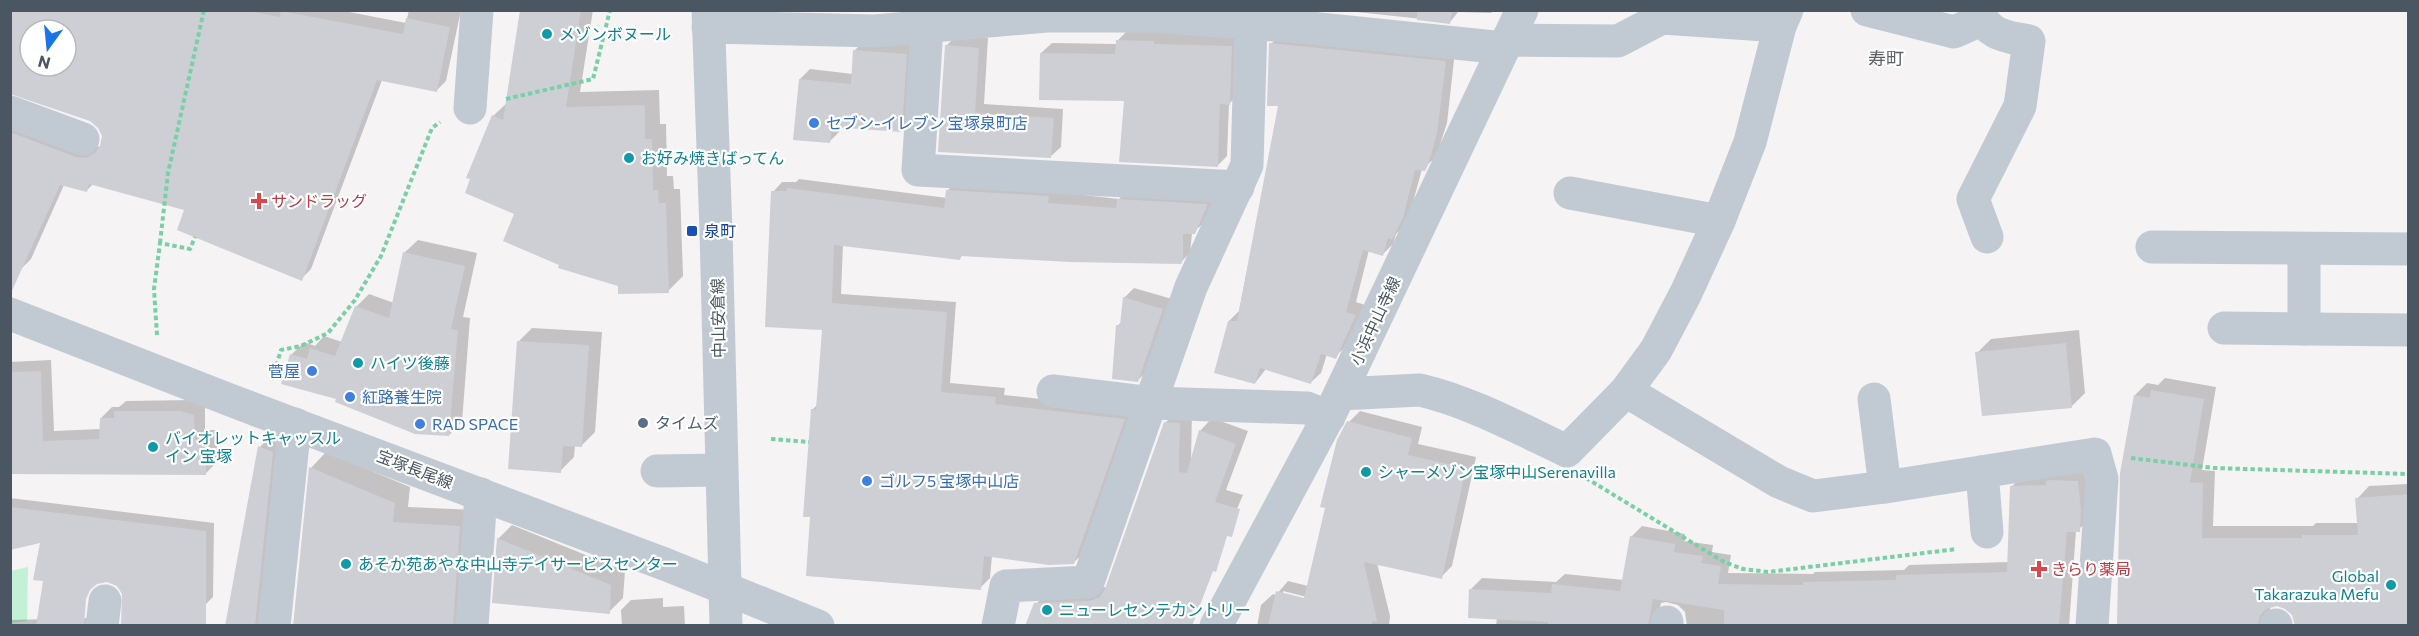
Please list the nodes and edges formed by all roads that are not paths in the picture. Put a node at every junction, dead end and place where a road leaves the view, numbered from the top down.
1 (477, 10) edge
2 (1522, 10) edge
3 (1866, 10) edge
4 (1154, 13) edge
5 (1979, 15) edge
6 (1783, 18) edge
7 (708, 19) edge
8 (1301, 19) edge
9 (1251, 23) junction
10 (927, 27) junction
11 (1506, 44) junction
12 (470, 108) road end
13 (10, 112) edge
14 (83, 140) dead end
15 (1238, 187) junction
16 (1570, 193) dead end
17 (1719, 220) junction
18 (1987, 237) dead end
19 (2152, 247) dead end
20 (2304, 249) junction
21 (2409, 249) edge
22 (10, 314) edge
23 (2224, 328) dead end
24 (2304, 329) junction
25 (2409, 330) edge
26 (1053, 391) dead end
27 (1626, 391) junction
28 (1874, 399) dead end
29 (1152, 403) junction
30 (1334, 405) junction
31 (295, 424) junction
32 (720, 470) junction
33 (657, 471) dead end
34 (1982, 472) junction
35 (1885, 487) junction
36 (481, 494) junction
37 (1987, 532) road end
38 (724, 589) junction
39 (274, 626) edge
40 (472, 626) edge
41 (726, 626) edge
42 (818, 626) edge
43 (998, 626) edge
44 (1216, 626) edge
45 (2092, 626) edge

1 - 12 street
2 - 11 street, 小浜中山寺線
3 - 5 street
4 - 9 street
4 - 10 street
5 - 18 street
6 - 11 street
6 - 17 street
7 - 10 street
7 - 32 street, 中山安倉線
8 - 9 street
8 - 11 street
9 - 15 street
10 - 15 street
11 - 30 street, 小浜中山寺線
13 - 14 street
15 - 29 street
16 - 17 street
17 - 27 street
19 - 20 street
20 - 21 street
20 - 24 street
22 - 31 street, 宝塚長尾線
23 - 24 street
24 - 25 street
26 - 29 street
27 - 30 street
27 - 35 street
28 - 35 street
29 - 30 street
29 - 43 street
30 - 44 street, 小浜中山寺線
31 - 36 street, 宝塚長尾線
31 - 39 street
32 - 33 street
32 - 38 street, 中山安倉線
34 - 35 street
34 - 37 street
34 - 45 street
36 - 38 street, 宝塚長尾線
36 - 40 street
38 - 41 street, 中山安倉線
38 - 42 street, 宝塚長尾線

